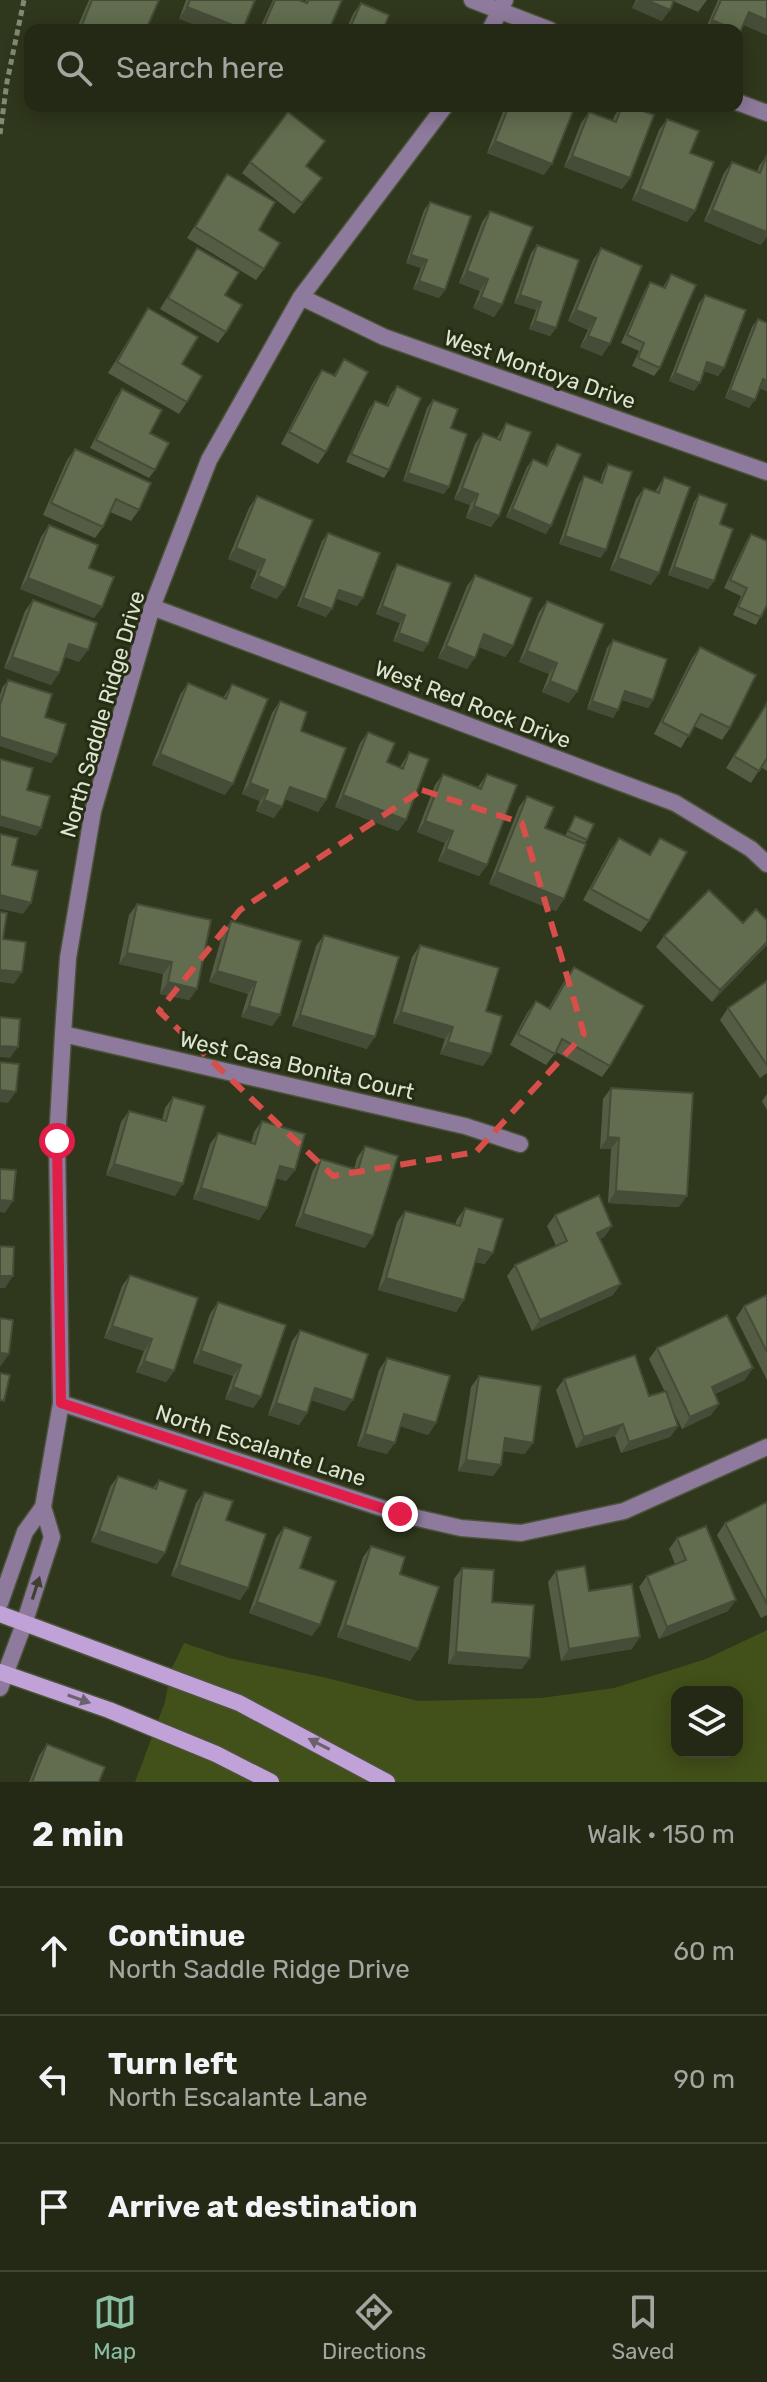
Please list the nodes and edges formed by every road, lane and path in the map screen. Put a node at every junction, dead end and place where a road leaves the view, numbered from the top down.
1 (24, 0) edge
2 (472, 0) edge
3 (503, 6) edge
4 (493, 24) edge
5 (538, 24) edge
6 (743, 104) edge
7 (440, 112) edge
8 (767, 113) edge
9 (0, 134) edge
10 (301, 297) junction
11 (767, 472) edge
12 (152, 607) junction
13 (767, 864) edge
14 (63, 1034) junction
15 (520, 1144) dead end
16 (61, 1403) junction
17 (767, 1447) edge
18 (43, 1507) junction
19 (0, 1603) edge
20 (0, 1614) edge
21 (24, 1624) junction
22 (2, 1678) edge
23 (271, 1782) edge
24 (387, 1782) edge

1 - 9 path
2 - 3 street
3 - 4 street
3 - 5 street
6 - 8 street
7 - 10 street, North Saddle Ridge Drive
10 - 11 street, West Montoya Drive
10 - 12 street, North Saddle Ridge Drive
12 - 13 street, West Red Rock Drive
12 - 14 street, North Saddle Ridge Drive
14 - 15 street, West Casa Bonita Court
14 - 16 street, North Saddle Ridge Drive
16 - 17 street, North Escalante Lane
16 - 18 street, North Saddle Ridge Drive
18 - 19 street, North Saddle Ridge Drive
21 -> 18 street, North Saddle Ridge Drive
20 - 21 street
21 - 22 street, North Saddle Ridge Drive
24 -> 21 street
22 -> 23 street

